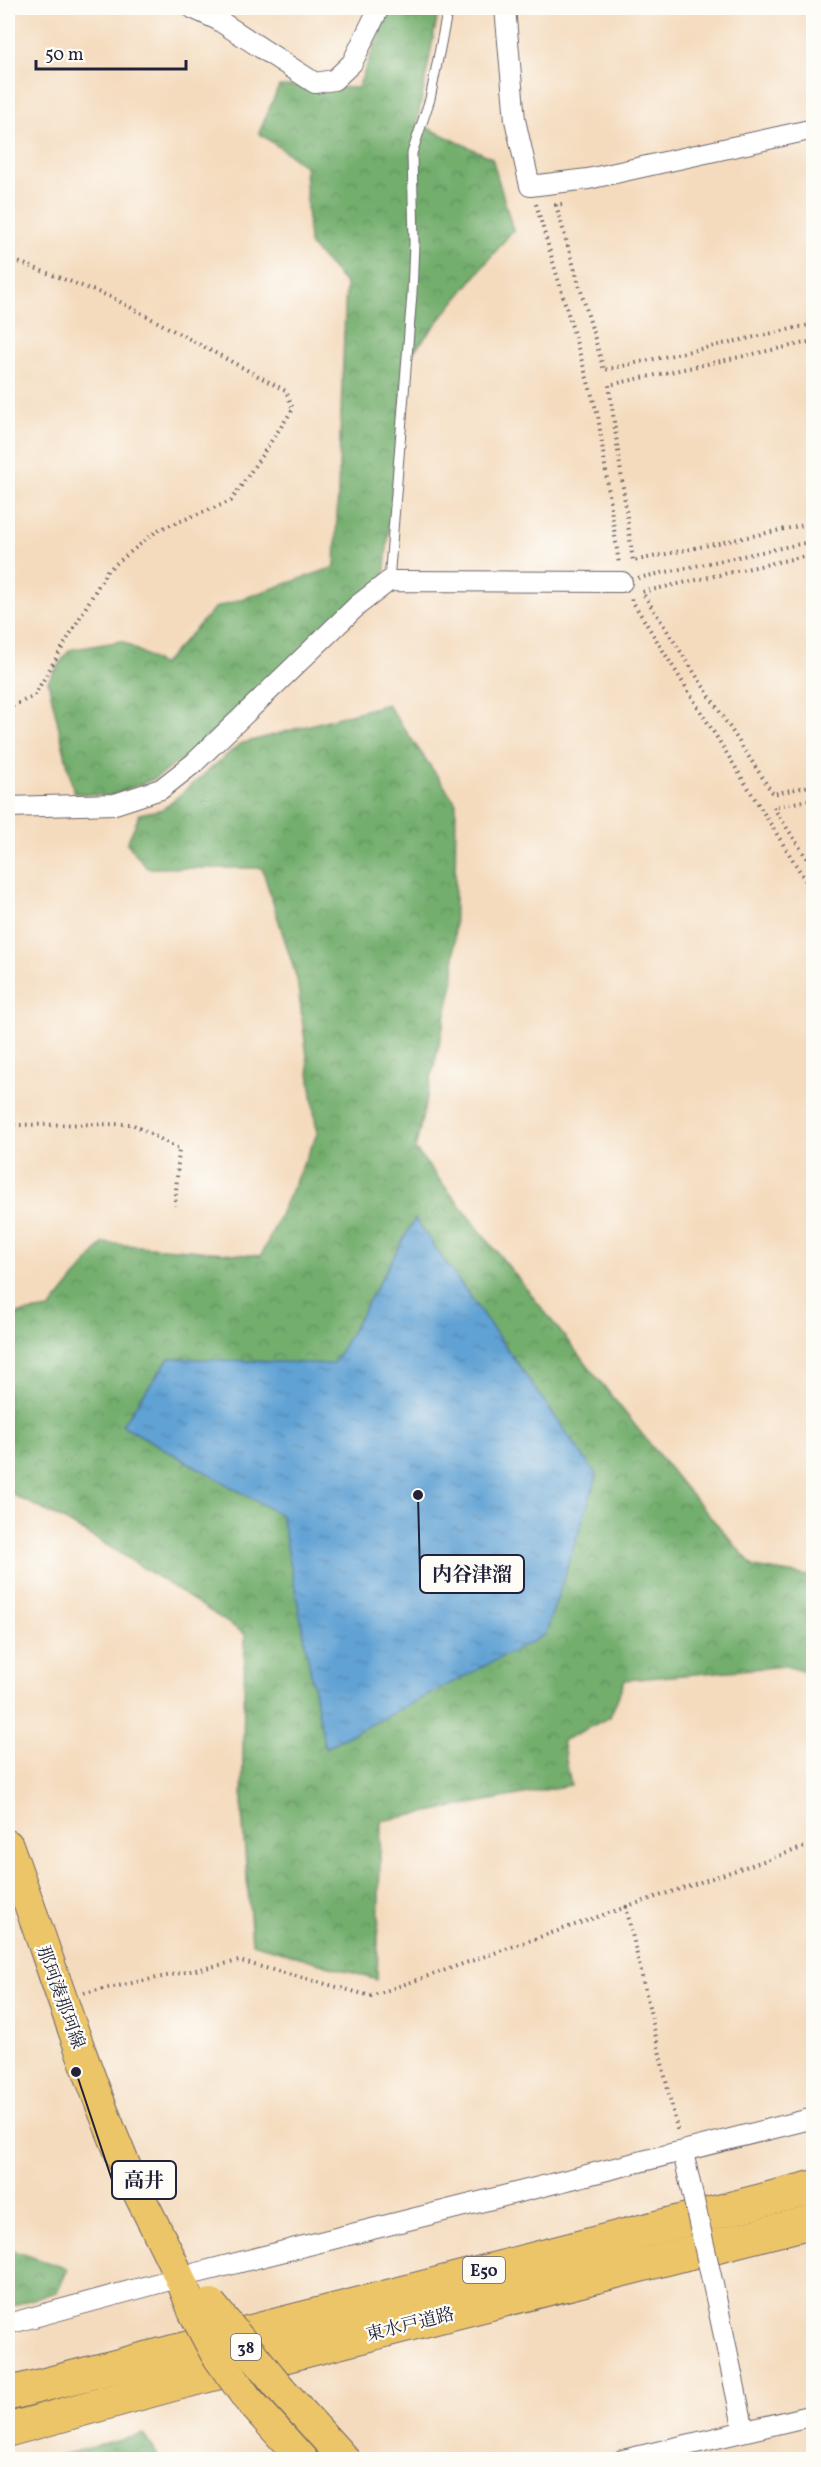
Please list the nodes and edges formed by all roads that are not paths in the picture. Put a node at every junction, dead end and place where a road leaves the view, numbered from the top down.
1 (192, 8) edge
2 (379, 8) edge
3 (448, 8) edge
4 (505, 8) edge
5 (813, 129) edge
6 (389, 581) junction
7 (622, 582) road end
8 (8, 807) edge
9 (9, 1852) edge
10 (813, 2118) edge
11 (683, 2155) junction
12 (813, 2187) edge
13 (813, 2221) edge
14 (181, 2277) junction
15 (202, 2308) junction
16 (8, 2324) edge
17 (8, 2394) edge
18 (813, 2415) edge
19 (8, 2430) edge
20 (744, 2431) junction
21 (303, 2460) edge
22 (345, 2460) edge
23 (623, 2460) edge

1 - 2 street
3 - 6 lane
4 - 5 street
6 - 7 street
6 - 8 street
9 - 14 main road, 那珂湊那珂線 / 38
10 - 11 street
11 - 14 street
11 - 20 street, bridge
12 - 17 highway, 東水戸道路 / E50
13 - 19 highway, 東水戸道路 / E50
14 - 15 main road, 那珂湊那珂線 / 38
14 - 16 street
15 - 21 main road, 那珂湊那珂線 / 38, bridge
15 - 22 main road, 那珂湊那珂線 / 38, bridge
18 - 20 street
20 - 23 street

